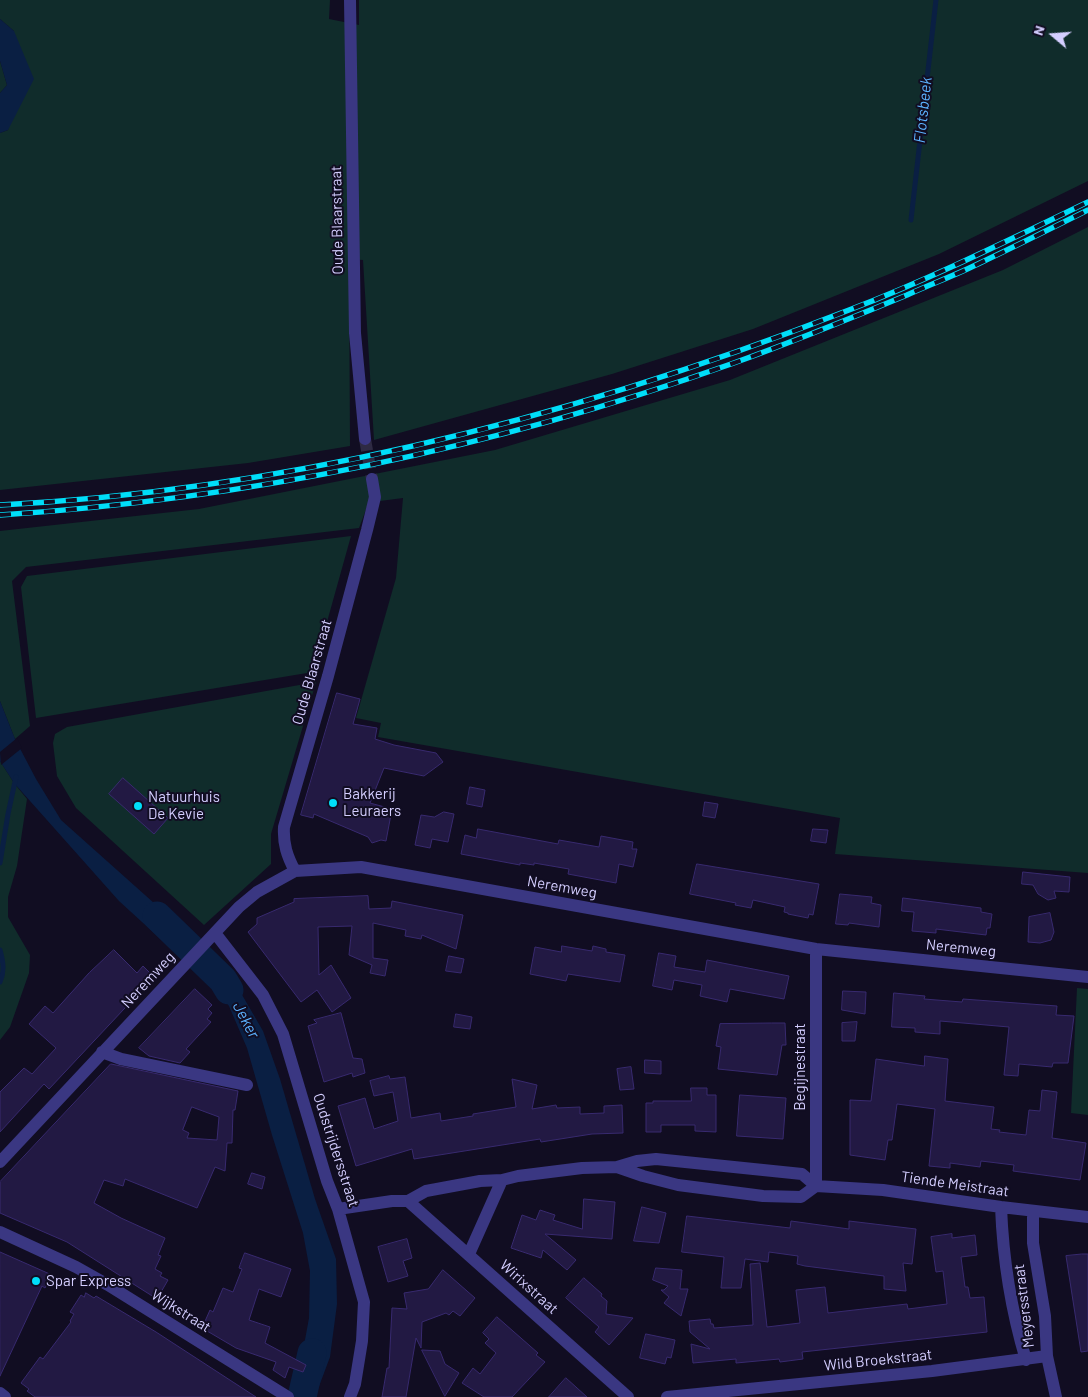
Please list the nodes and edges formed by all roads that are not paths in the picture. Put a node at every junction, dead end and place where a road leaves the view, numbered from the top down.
1 (350, 0) edge
2 (365, 439) tunnel mouth
3 (372, 479) tunnel mouth
4 (295, 871) junction
5 (215, 933) junction
6 (816, 948) junction
7 (1088, 977) edge
8 (102, 1052) junction
9 (247, 1085) dead end
10 (0, 1162) edge
11 (617, 1167) junction
12 (502, 1180) junction
13 (816, 1186) junction
14 (408, 1201) junction
15 (1001, 1207) junction
16 (338, 1209) junction
17 (1033, 1211) junction
18 (1088, 1217) edge
19 (0, 1232) edge
20 (469, 1254) junction
21 (1046, 1356) junction
22 (1026, 1360) junction
23 (0, 1393) edge
24 (712, 1395) edge
25 (5, 1397) edge
26 (288, 1397) edge
27 (350, 1397) edge
28 (628, 1397) edge
29 (667, 1397) edge
30 (1056, 1397) edge

1 - 2 street, Oude Blaarstraat
3 - 4 street, Oude Blaarstraat
4 - 5 street, Neremweg
4 - 6 street, Neremweg
5 - 8 street, Neremweg
5 - 16 street, Oudstrijdersstraat
6 - 7 street, Neremweg
6 - 13 street, Begijnestraat
8 - 9 street
8 - 10 street, Neremweg
11 - 12 street, Tiende Meistraat
11 - 13 street, Tiende Meistraat
11 - 13 street, Tiende Meistraat
12 - 14 street, Tiende Meistraat
12 - 20 street
13 - 15 street, Tiende Meistraat
14 - 16 street, Tiende Meistraat
14 - 20 street, Wirixstraat
15 - 17 street, Tiende Meistraat
15 - 22 street, Meyersstraat
16 - 27 street, Oudstrijdersstraat
17 - 18 street, Tiende Meistraat
17 - 21 street, Meyersstraat
19 - 26 street, Wijkstraat
20 - 28 street, Wirixstraat
21 - 22 street, Wild Broekstraat
21 - 30 street, Meyersstraat
22 - 24 street, Wild Broekstraat
23 - 25 street
24 - 29 street, Wild Broekstraat

